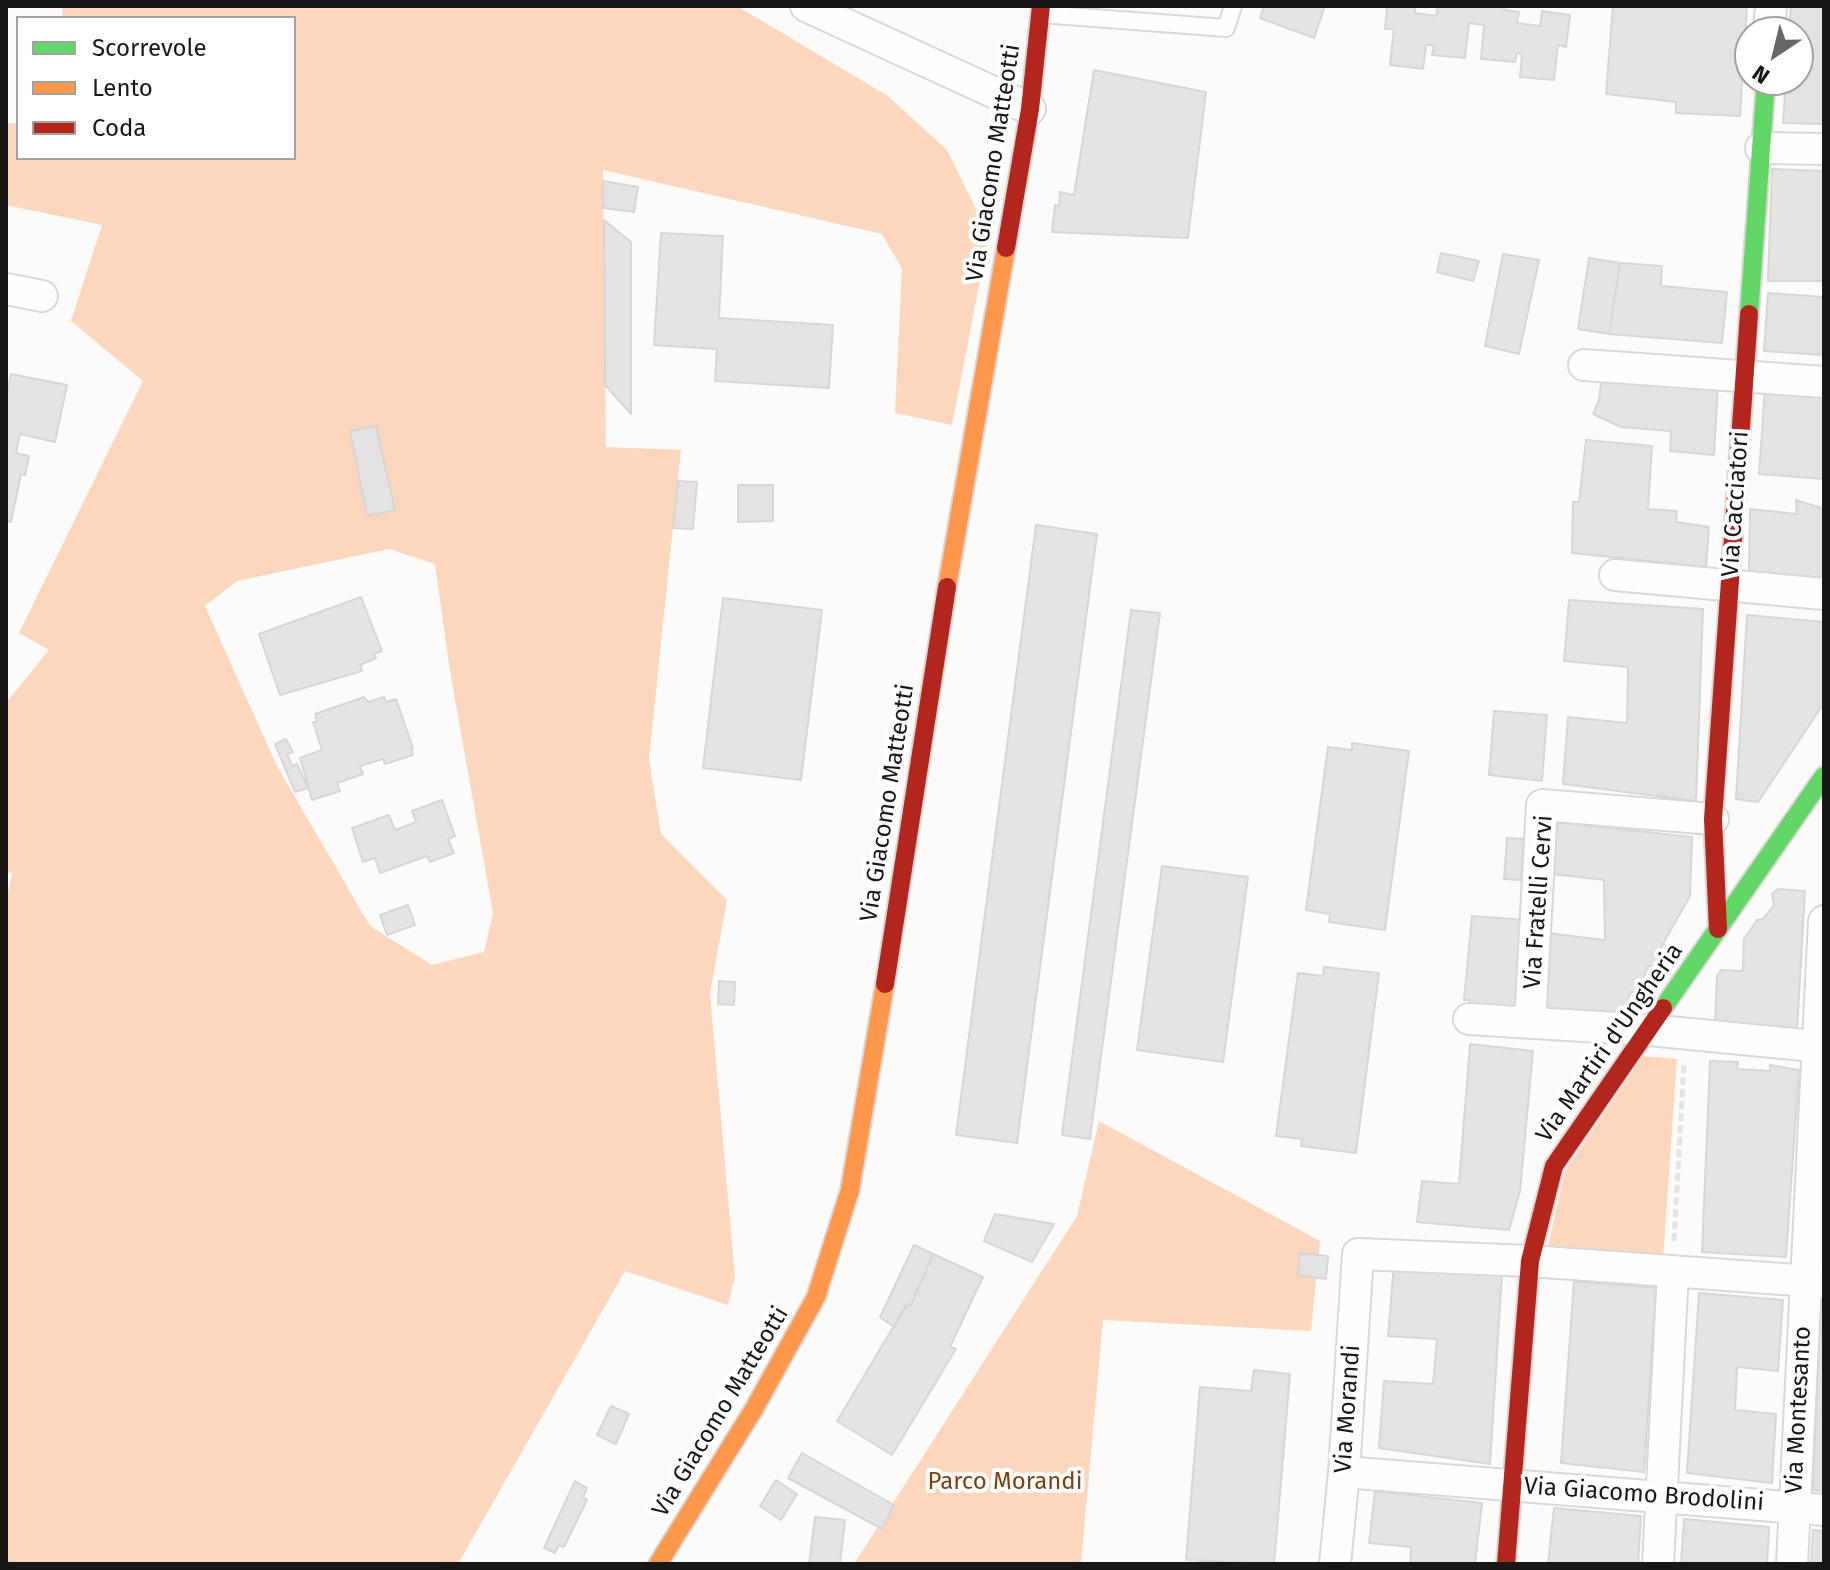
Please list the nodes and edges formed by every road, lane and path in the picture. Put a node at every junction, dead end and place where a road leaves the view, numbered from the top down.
1 (806, 6) edge
2 (1233, 6) edge
3 (1041, 10) edge
4 (1765, 96) edge
5 (1030, 109) junction
6 (1761, 148) junction
7 (1824, 149) edge
8 (6, 289) edge
9 (42, 296) dead end
10 (1584, 365) dead end
11 (1745, 376) junction
12 (1824, 382) edge
13 (1615, 575) dead end
14 (1730, 586) junction
15 (1824, 594) edge
16 (1824, 776) edge
17 (1713, 819) junction
18 (1824, 921) edge
19 (1718, 929) junction
20 (1469, 1019) dead end
21 (1530, 1023) junction
22 (1649, 1030) junction
23 (1685, 1034) junction
24 (1821, 1047) edge
25 (1530, 1261) junction
26 (1673, 1271) junction
27 (1814, 1282) edge
28 (1344, 1472) junction
29 (1512, 1485) junction
30 (1661, 1497) junction
31 (1809, 1508) edge
32 (658, 1564) edge
33 (1335, 1564) edge
34 (1506, 1564) edge
35 (1658, 1564) edge
36 (1792, 1564) edge

1 - 5 street
2 - 3 lane
3 - 5 street, Via Giacomo Matteotti
4 - 6 street, Via Cacciatori
5 - 32 street, Via Giacomo Matteotti
6 - 7 street
6 - 11 street, Via Cacciatori
8 - 9 street
10 - 11 street
11 - 12 street
11 - 14 street, Via Cacciatori
13 - 14 street
14 - 15 street
14 - 17 street, Via Cacciatori
16 - 19 street, Via Martiri d'Ungheria
17 - 19 street, Via Cacciatori
17 - 21 street, Via Fratelli Cervi
18 - 24 street, Via Montesanto
19 - 22 street, Via Martiri d'Ungheria
20 - 21 street
21 - 22 street
22 - 23 street
22 - 25 street, Via Martiri d'Ungheria
23 - 24 street
23 - 26 path
24 - 27 street, Via Montesanto
25 - 26 street
25 - 28 street, Via Morandi
25 - 29 street, Via Martiri d'Ungheria
26 - 27 street
26 - 30 street
27 - 31 street, Via Montesanto
28 - 29 street, Via Giacomo Brodolini
28 - 33 street, Via Morandi
29 - 30 street, Via Giacomo Brodolini
29 - 34 street, Via Martiri d'Ungheria
30 - 31 street, Via Giacomo Brodolini
30 - 35 street
31 - 36 street, Via Montesanto

